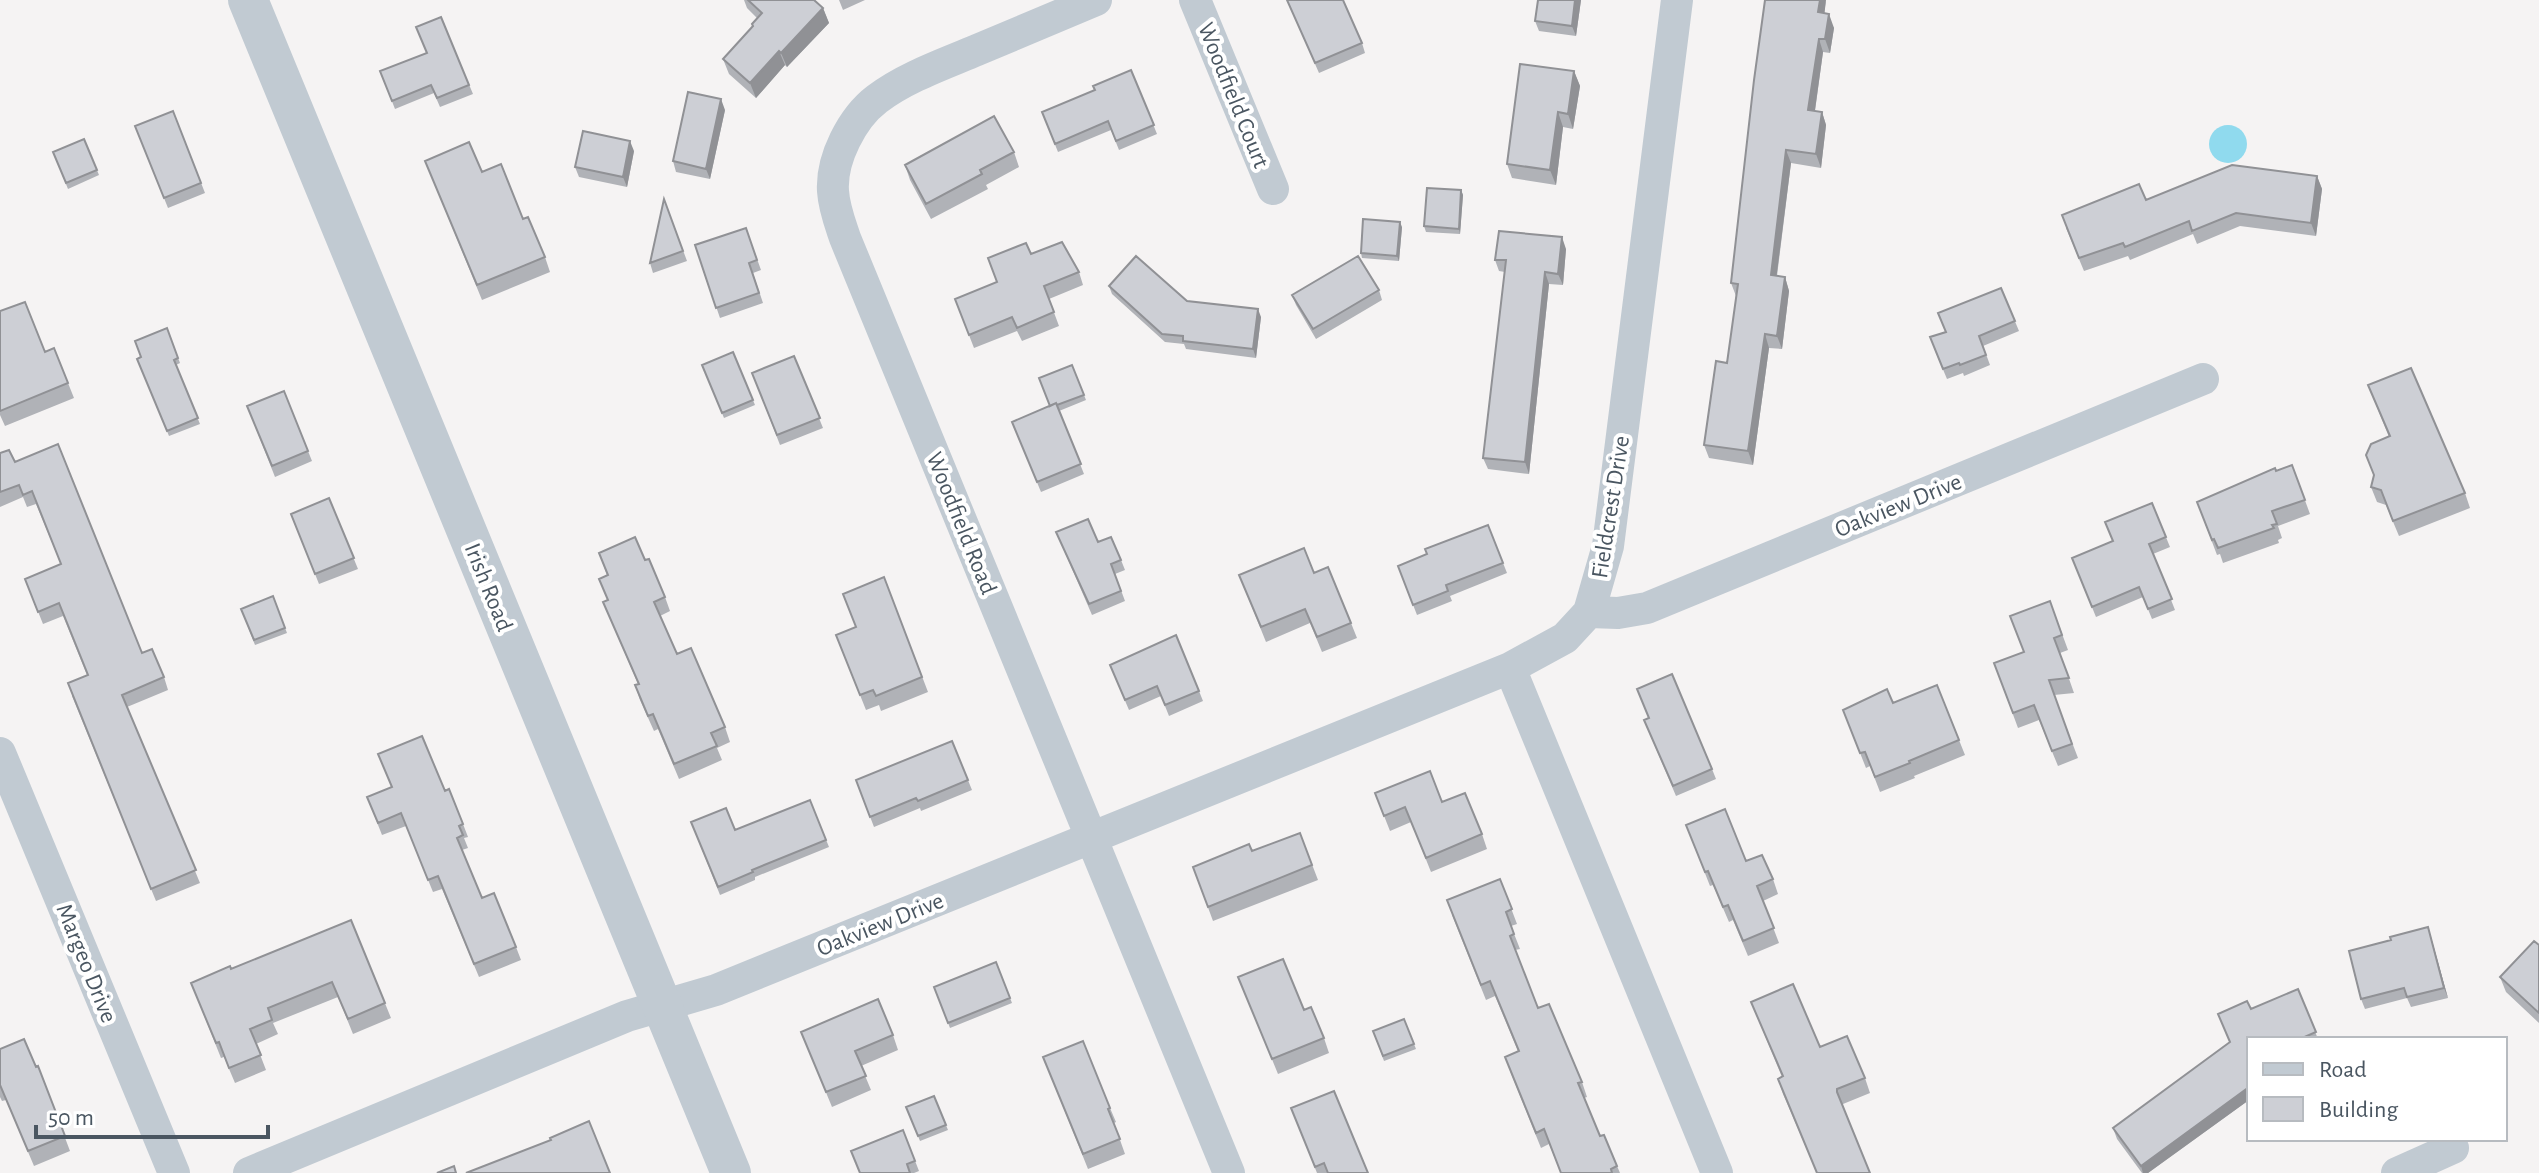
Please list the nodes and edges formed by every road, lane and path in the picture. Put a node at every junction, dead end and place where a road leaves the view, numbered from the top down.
1 (248, 0) edge
2 (1096, 0) edge
3 (1195, 0) edge
4 (1677, 0) edge
5 (1273, 189) dead end
6 (2203, 379) dead end
7 (1589, 612) junction
8 (1510, 668) junction
9 (0, 753) edge
10 (1091, 839) junction
11 (663, 1007) junction
12 (2453, 1148) dead end
13 (174, 1173) edge
14 (249, 1173) edge
15 (731, 1173) edge
16 (1229, 1173) edge
17 (1717, 1173) edge
18 (2397, 1173) edge

1 - 11 street, Irish Road
2 - 10 street, Woodfield Road
3 - 5 street, Woodfield Court
4 - 7 street, Fieldcrest Drive
6 - 7 street, Oakview Drive
7 - 8 street, Fieldcrest Drive
8 - 10 street, Oakview Drive
8 - 17 street
9 - 13 street, Margeo Drive
10 - 11 street, Oakview Drive
10 - 16 street, Woodfield Road
11 - 14 street, Oakview Drive
11 - 15 street, Irish Road
12 - 18 street

